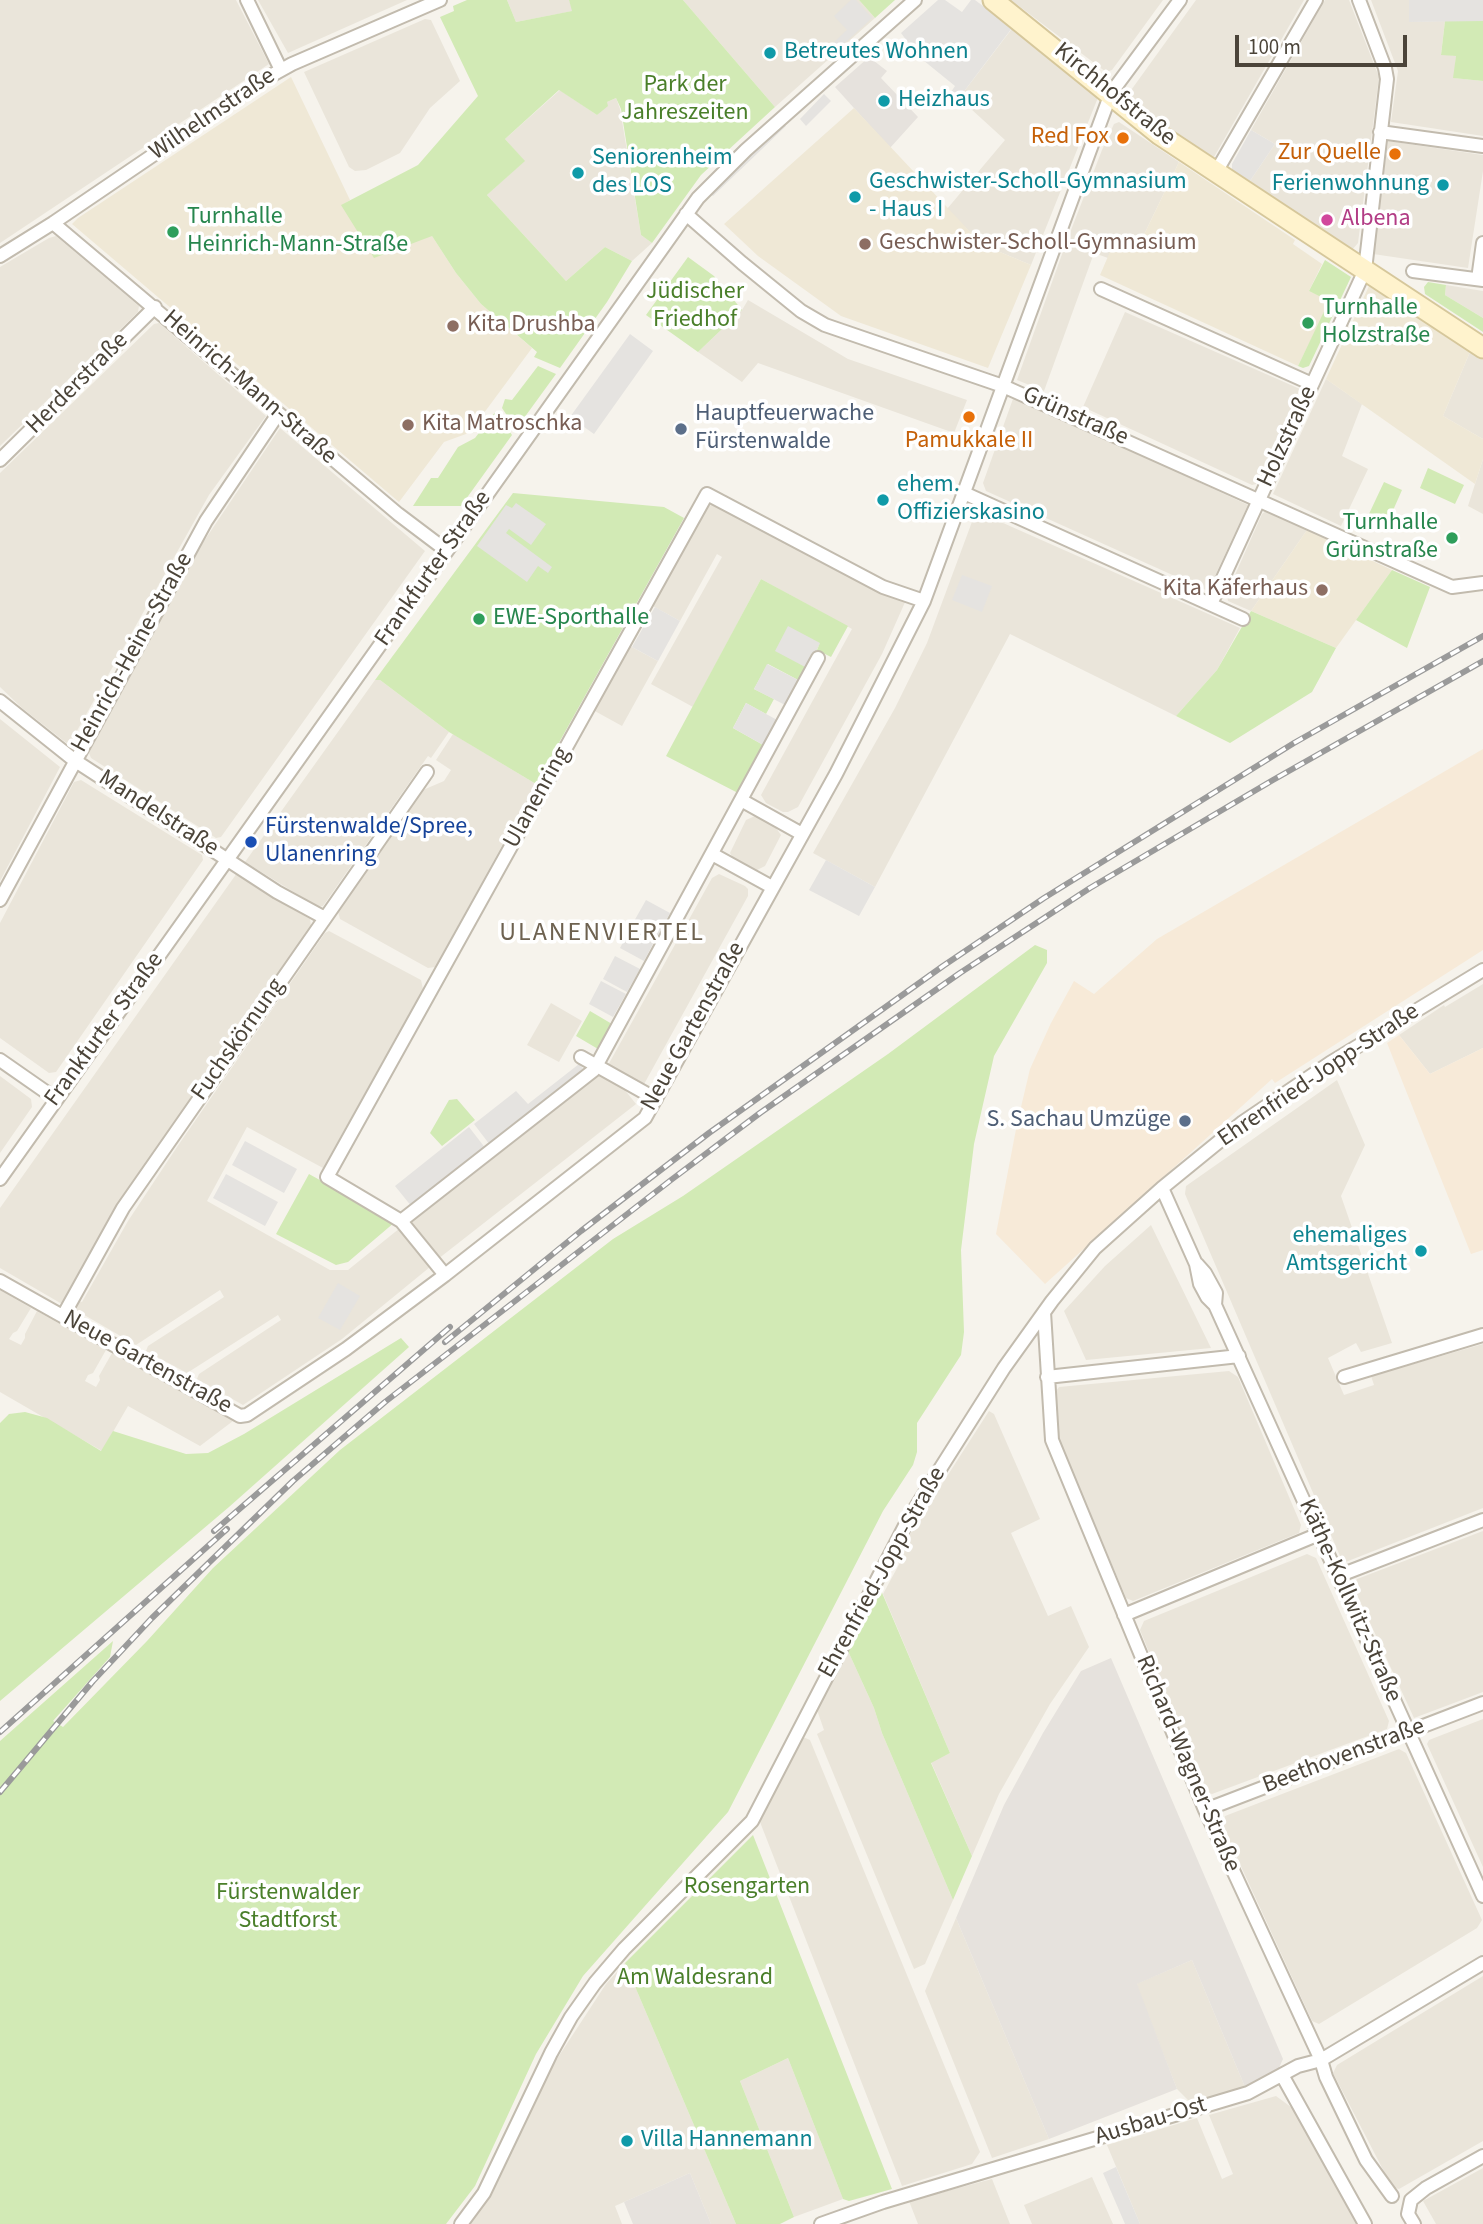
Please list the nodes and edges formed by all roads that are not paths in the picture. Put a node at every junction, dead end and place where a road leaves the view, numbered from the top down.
1 (247, 0) edge
2 (440, 0) edge
3 (915, 0) edge
4 (993, 0) edge
5 (1180, 0) edge
6 (1315, 0) edge
7 (1359, 0) edge
8 (281, 70) junction
9 (1111, 93) junction
10 (1380, 132) junction
11 (1483, 146) edge
12 (1216, 172) junction
13 (686, 214) junction
14 (53, 223) junction
15 (1483, 243) edge
16 (0, 256) edge
17 (1365, 270) junction
18 (1413, 271) dead end
19 (1481, 279) edge
20 (1101, 289) dead end
21 (155, 307) junction
22 (1483, 348) edge
23 (1312, 384) junction
24 (1003, 386) junction
25 (278, 414) junction
26 (0, 460) edge
27 (964, 493) junction
28 (1259, 499) junction
29 (447, 551) junction
30 (1483, 583) edge
31 (924, 601) junction
32 (1211, 604) junction
33 (1243, 619) dead end
34 (818, 658) dead end
35 (0, 701) edge
36 (74, 760) junction
37 (427, 772) dead end
38 (741, 800) junction
39 (802, 834) junction
40 (712, 854) junction
41 (228, 858) junction
42 (772, 887) junction
43 (0, 900) edge
44 (323, 918) junction
45 (1483, 970) edge
46 (581, 1057) dead end
47 (0, 1060) edge
48 (596, 1066) junction
49 (56, 1099) junction
50 (656, 1099) junction
51 (0, 1179) edge
52 (1162, 1188) junction
53 (401, 1221) junction
54 (445, 1275) junction
55 (0, 1280) edge
56 (1044, 1312) junction
57 (63, 1316) junction
58 (1483, 1335) edge
59 (1239, 1356) junction
60 (1047, 1377) junction
61 (1344, 1377) dead end
62 (1483, 1520) edge
63 (1319, 1534) junction
64 (1338, 1576) junction
65 (1124, 1615) junction
66 (1483, 1703) edge
67 (1409, 1732) junction
68 (1205, 1810) junction
69 (1483, 1896) edge
70 (1483, 1962) edge
71 (1321, 2060) junction
72 (1282, 2075) junction
73 (1483, 2155) edge
74 (1392, 2196) dead end
75 (461, 2224) edge
76 (821, 2224) edge
77 (1365, 2224) edge
78 (1414, 2224) edge

1 - 8 street
2 - 8 street, Wilhelmstraße
3 - 13 street, Frankfurter Straße
4 - 9 street, Kirchhofstraße
5 - 9 street, Neue Gartenstraße
6 - 12 street
7 - 10 street, Holzstraße
8 - 14 street, Wilhelmstraße
9 - 12 street, Kirchhofstraße
9 - 24 street, Neue Gartenstraße
10 - 11 street
10 - 17 street, Holzstraße
12 - 17 street, Kirchhofstraße
13 - 24 street, Grünstraße
13 - 29 street, Frankfurter Straße
14 - 16 street, Wilhelmstraße
14 - 21 street, Heinrich-Mann-Straße
15 - 19 street
17 - 22 street, Kirchhofstraße
17 - 23 street, Holzstraße
18 - 19 street
20 - 23 street
21 - 25 street, Heinrich-Mann-Straße
21 - 26 street, Herderstraße
23 - 28 street, Holzstraße
24 - 27 street, Neue Gartenstraße
24 - 28 street, Grünstraße
25 - 29 street, Heinrich-Mann-Straße
25 - 36 street, Heinrich-Heine-Straße
27 - 31 street, Neue Gartenstraße
27 - 32 street
28 - 30 street, Grünstraße
28 - 32 street, Holzstraße
29 - 41 street, Frankfurter Straße
31 - 39 street, Neue Gartenstraße
31 - 53 street, Ulanenring
32 - 33 street
34 - 38 street
35 - 36 street, Mandelstraße
36 - 41 street, Mandelstraße
36 - 43 street, Heinrich-Heine-Straße
37 - 44 street, Fuchskörnung
38 - 39 street
38 - 40 street
39 - 42 street, Neue Gartenstraße
40 - 42 street
40 - 48 street
41 - 44 street, Mandelstraße
41 - 49 street, Frankfurter Straße
42 - 50 street, Neue Gartenstraße
44 - 57 street, Fuchskörnung
45 - 52 street, Ehrenfried-Jopp-Straße
46 - 48 street
47 - 49 street
48 - 50 street
48 - 53 street
49 - 51 street, Frankfurter Straße
50 - 54 street, Neue Gartenstraße
52 - 56 street, Ehrenfried-Jopp-Straße
52 - 59 street, Käthe-Kollwitz-Straße
53 - 54 street, Ulanenring
54 - 57 street, Neue Gartenstraße
55 - 57 street, Neue Gartenstraße
56 - 60 street, Richard-Wagner-Straße
56 - 75 street, Ehrenfried-Jopp-Straße
58 - 61 street
59 - 60 street
59 - 63 street, Käthe-Kollwitz-Straße
60 - 65 street, Richard-Wagner-Straße
62 - 64 street
63 - 64 street, Käthe-Kollwitz-Straße
63 - 65 street
64 - 67 street, Käthe-Kollwitz-Straße
65 - 68 street, Richard-Wagner-Straße
66 - 67 street, Beethovenstraße
67 - 68 street, Beethovenstraße
67 - 69 street, Käthe-Kollwitz-Straße
68 - 71 street, Richard-Wagner-Straße
70 - 71 street, Ausbau-Ost
71 - 72 street, Ausbau-Ost
71 - 74 street, Richard-Wagner-Straße
72 - 76 street, Ausbau-Ost
72 - 77 street
73 - 78 street

